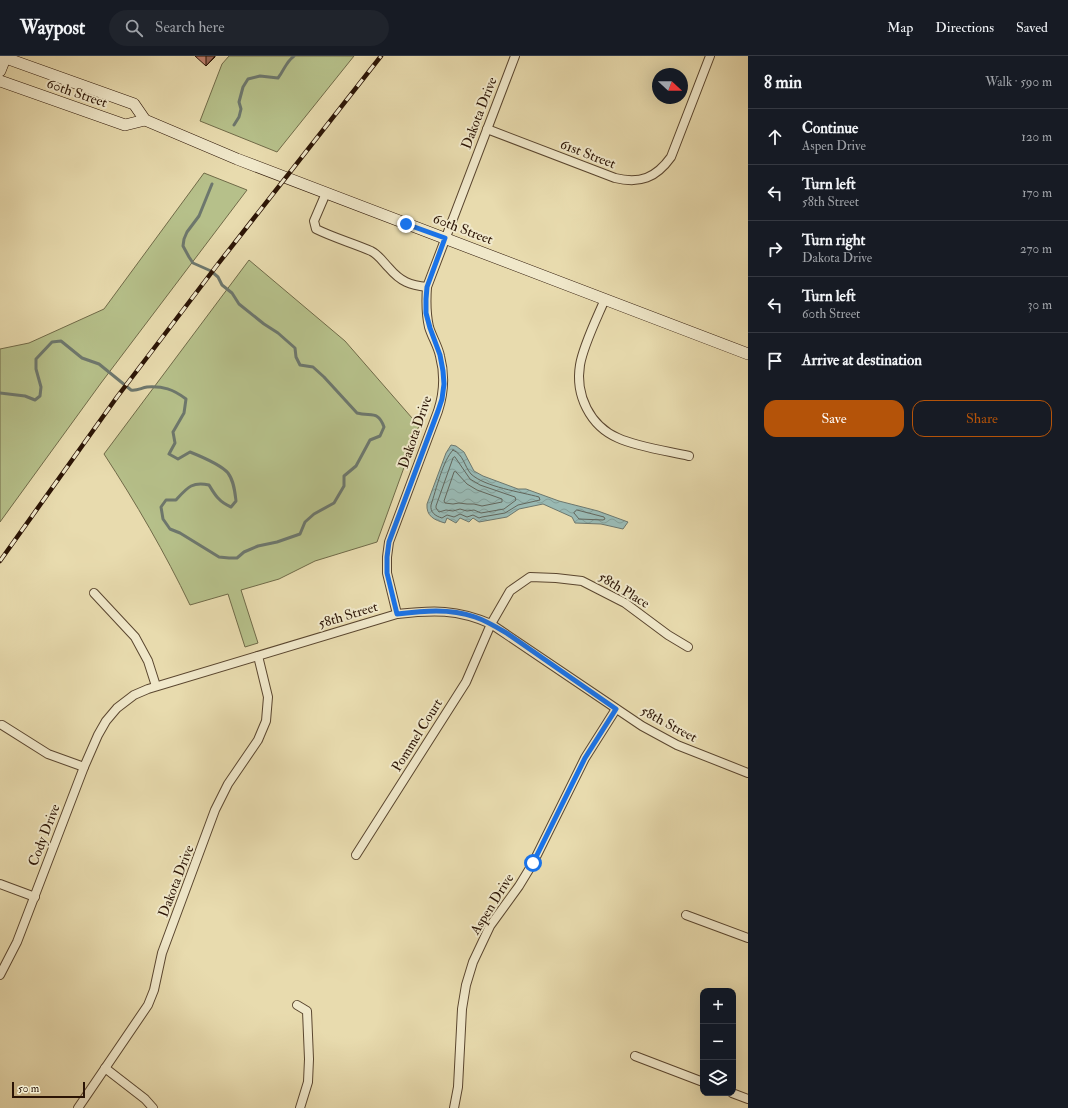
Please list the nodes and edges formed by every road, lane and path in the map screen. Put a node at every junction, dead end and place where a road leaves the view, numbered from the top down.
1 (515, 56) edge
2 (710, 56) edge
3 (4, 57) edge
4 (0, 71) edge
5 (0, 81) edge
6 (145, 120) junction
7 (487, 129) junction
8 (326, 193) junction
9 (445, 238) junction
10 (427, 287) junction
11 (605, 300) junction
12 (748, 354) edge
13 (689, 456) dead end
14 (94, 593) dead end
15 (397, 614) junction
16 (491, 624) junction
17 (688, 647) dead end
18 (258, 656) junction
19 (156, 686) junction
20 (117, 708) joint
21 (616, 709) junction
22 (2, 725) dead end
23 (84, 767) junction
24 (748, 773) edge
25 (356, 855) dead end
26 (0, 884) edge
27 (35, 897) junction
28 (686, 915) dead end
29 (748, 938) edge
30 (0, 975) edge
31 (297, 1005) dead end
32 (635, 1056) dead end
33 (105, 1068) junction
34 (700, 1081) edge
35 (736, 1094) edge
36 (748, 1099) edge
37 (78, 1108) edge
38 (153, 1108) edge
39 (300, 1108) edge
40 (454, 1108) edge

1 - 7 street, Dakota Drive
2 - 7 street, 61st Street
3 - 4 main road
3 - 6 main road, 60th Street
5 - 6 main road, 60th Street
6 - 8 main road, 60th Street
7 - 9 street, Dakota Drive
8 - 9 main road, 60th Street
8 - 10 street
9 - 10 street, Dakota Drive
9 - 11 main road, 60th Street
10 - 15 street, Dakota Drive
11 - 12 main road, 60th Street
11 - 13 street
14 - 19 street
15 - 16 street, 58th Street
15 - 18 street, 58th Street
16 - 17 street, 58th Place
16 - 21 street, 58th Street
16 - 25 street, Pommel Court
18 - 19 street, 58th Street
18 - 33 street, Dakota Drive
19 - 20 street, 58th Street
20 - 23 street, Cody Drive
21 - 24 street, 58th Street
21 - 40 street, Aspen Drive
22 - 23 street
23 - 27 street, Cody Drive
26 - 27 street
27 - 30 street, Cody Drive
28 - 29 street
31 - 39 street
32 - 34 street
33 - 37 street, Dakota Drive
33 - 38 street
35 - 36 street

